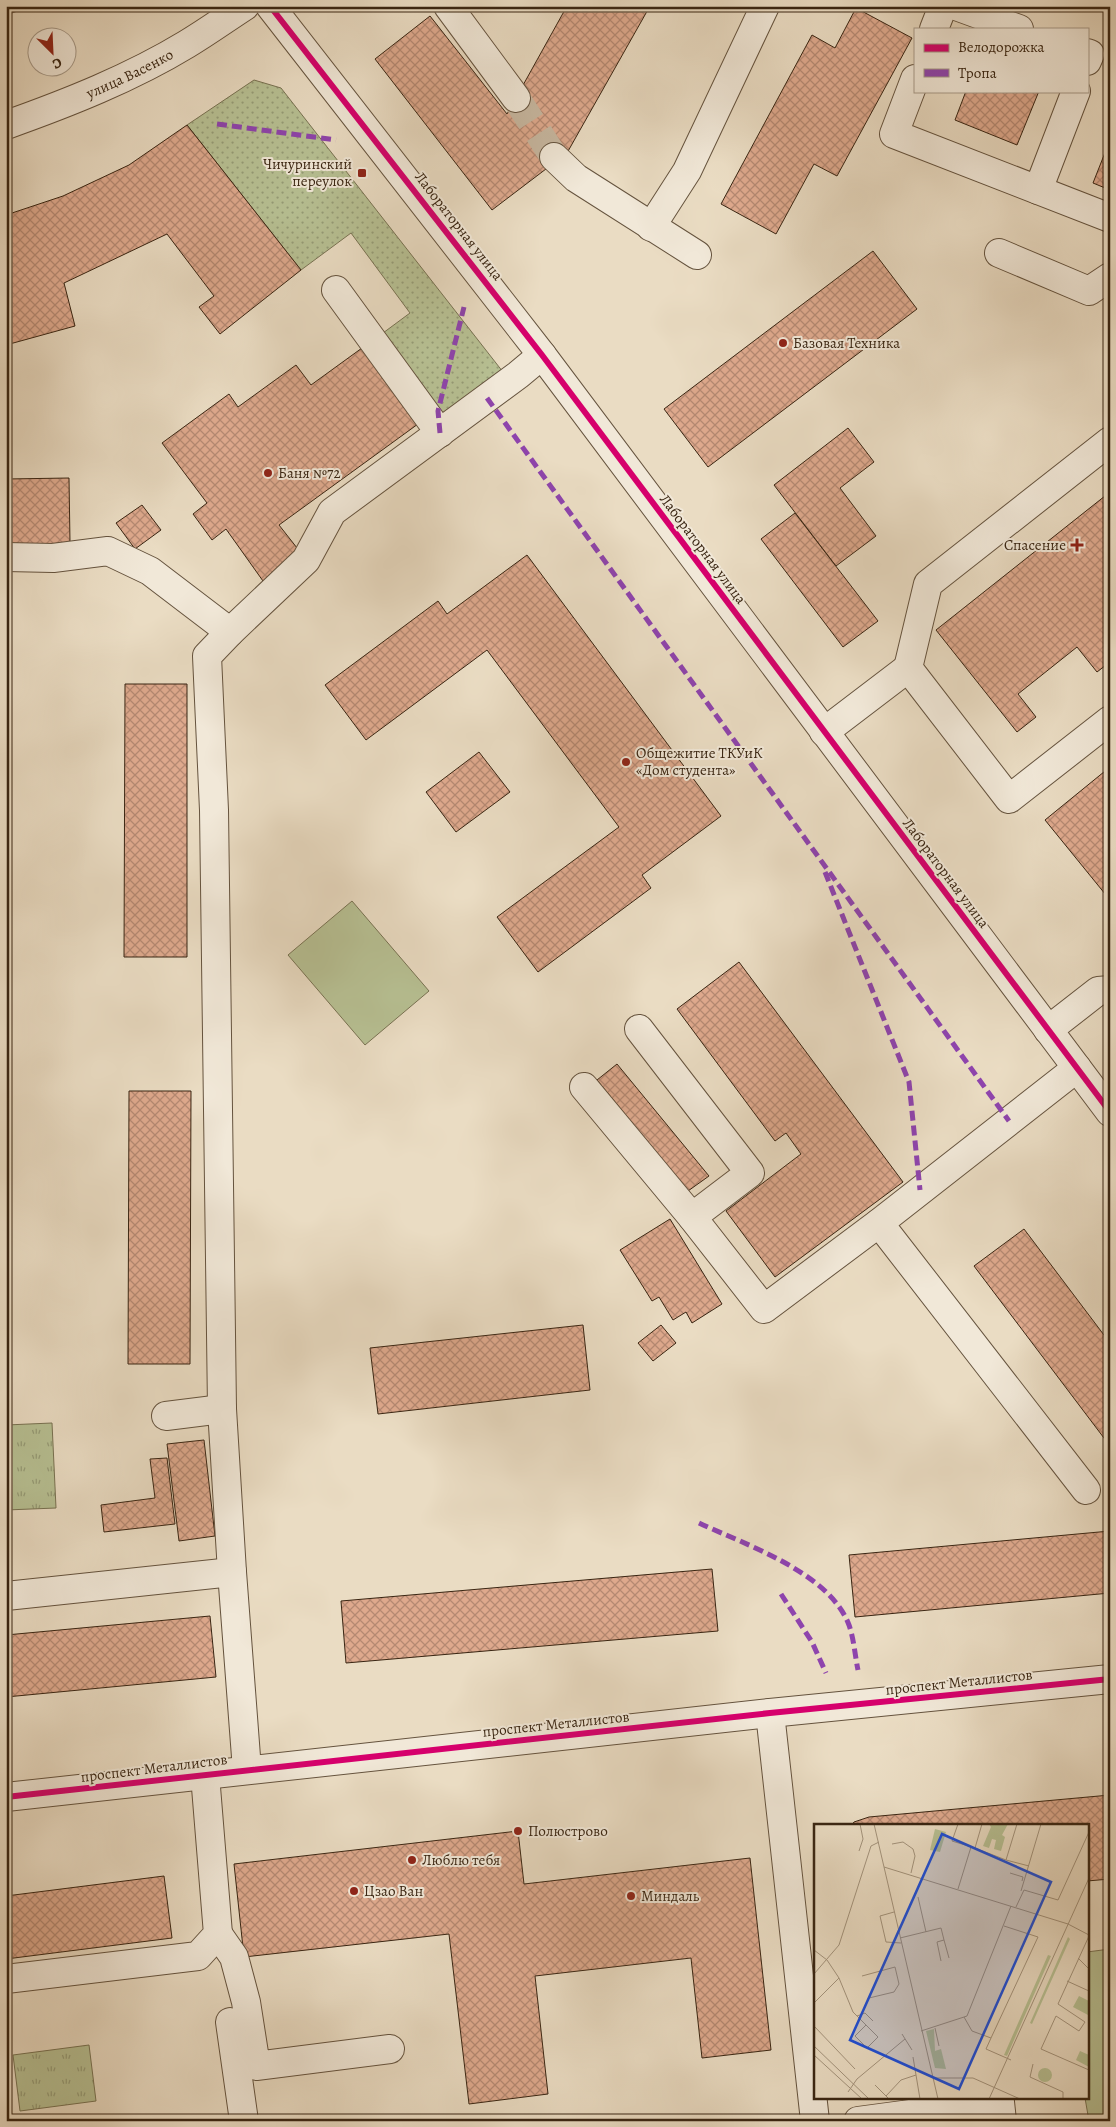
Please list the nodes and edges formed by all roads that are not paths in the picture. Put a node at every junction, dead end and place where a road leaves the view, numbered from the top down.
1 (245, 6) edge
2 (270, 6) edge
3 (448, 6) edge
4 (765, 6) edge
5 (943, 6) edge
6 (956, 6) edge
7 (934, 28) edge
8 (1016, 28) edge
9 (914, 83) edge
10 (1076, 92) edge
11 (516, 98) tunnel mouth
12 (6, 125) edge
13 (554, 157) tunnel mouth
14 (1038, 190) junction
15 (1110, 218) edge
16 (650, 227) junction
17 (999, 253) dead end
18 (697, 255) dead end
19 (1110, 276) edge
20 (336, 290) dead end
21 (542, 355) junction
22 (440, 433) junction
23 (1110, 441) edge
24 (6, 557) edge
25 (230, 632) junction
26 (908, 668) junction
27 (1110, 720) edge
28 (824, 732) junction
29 (1110, 990) edge
30 (639, 1029) dead end
31 (1048, 1030) junction
32 (1077, 1068) junction
33 (584, 1087) dead end
34 (1110, 1112) edge
35 (692, 1217) junction
36 (879, 1223) junction
37 (222, 1409) junction
38 (166, 1416) dead end
39 (1086, 1490) dead end
40 (232, 1572) junction
41 (6, 1596) edge
42 (1110, 1679) edge
43 (770, 1713) junction
44 (247, 1770) junction
45 (205, 1775) junction
46 (6, 1797) edge
47 (218, 1934) junction
48 (6, 1979) edge
49 (390, 2049) dead end
50 (244, 2121) edge
51 (815, 2121) edge
52 (858, 2121) edge
53 (1002, 2121) edge

1 - 12 street, улица Васенко
2 - 21 street, Лабораторная улица
3 - 11 street
4 - 16 street
5 - 7 street
6 - 8 street
9 - 14 street
10 - 14 street
13 - 16 street
14 - 15 street
16 - 18 street
17 - 19 street
20 - 22 street
21 - 22 street
21 - 28 street, Лабораторная улица
22 - 25 street
23 - 26 street
24 - 25 street
25 - 37 street
26 - 27 street
26 - 28 street
28 - 31 street, Лабораторная улица
29 - 31 street
30 - 35 street
31 - 32 street, Лабораторная улица
32 - 34 street, Лабораторная улица
32 - 36 street
33 - 35 street
35 - 36 street
36 - 39 street
37 - 38 street
37 - 40 street
40 - 41 street
40 - 44 street
42 - 43 street, проспект Металлистов
43 - 44 street, проспект Металлистов
43 - 51 street
44 - 45 street, проспект Металлистов
45 - 46 street, проспект Металлистов
45 - 47 street
47 - 48 street
47 - 49 street
47 - 50 street
52 - 53 street

